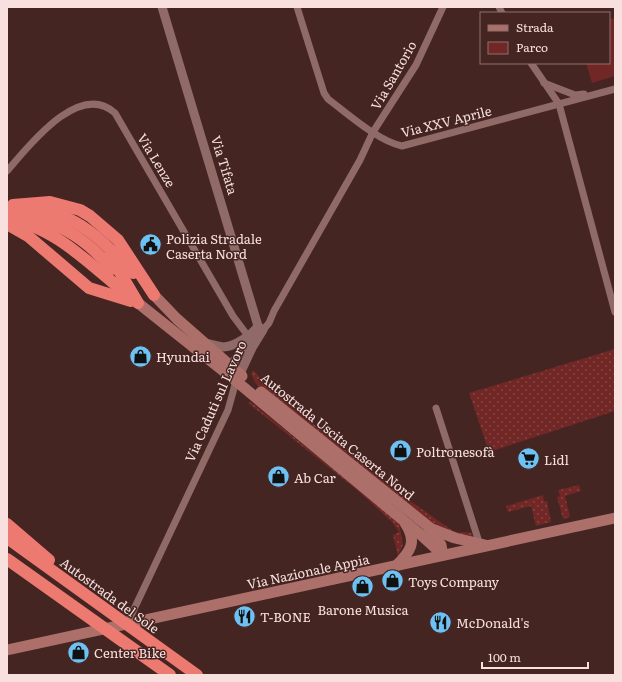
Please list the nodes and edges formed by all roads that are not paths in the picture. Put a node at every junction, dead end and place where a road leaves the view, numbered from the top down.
1 (162, 7) edge
2 (297, 7) edge
3 (443, 7) edge
4 (532, 64) edge
5 (543, 83) junction
6 (615, 90) edge
7 (598, 94) junction
8 (559, 104) junction
9 (373, 132) junction
10 (7, 171) edge
11 (8, 216) edge
12 (154, 295) joint
13 (138, 303) junction
14 (615, 312) edge
15 (253, 336) junction
16 (200, 346) junction
17 (234, 372) junction
18 (436, 408) dead end
19 (401, 518) junction
20 (615, 518) edge
21 (7, 524) edge
22 (429, 527) junction
23 (7, 538) edge
24 (483, 546) junction
25 (443, 555) junction
26 (7, 559) edge
27 (396, 566) junction
28 (64, 579) junction
29 (127, 624) junction
30 (7, 650) edge
31 (170, 675) edge
32 (197, 675) edge

1 - 15 street, Via Tifata
2 - 9 street, Via XXV Aprile
3 - 9 street, Via Santorio
4 - 5 street
5 - 7 street
5 - 8 street
6 - 7 street
7 - 8 street, Via XXV Aprile
8 - 9 street, Via XXV Aprile
8 - 14 street
9 - 15 street, Via Caduti sul Lavoro
10 - 15 street, Via Lenze
11 - 12 highway
11 - 13 highway
11 - 13 highway
12 - 16 main road, Autostrada Uscita Caserta Nord
13 - 16 main road, Autostrada Uscita Caserta Nord
15 - 16 street, Autostrada Uscita Caserta Nord
15 - 17 street
15 - 17 street, Via Caduti sul Lavoro
16 - 17 main road, Autostrada Uscita Caserta Nord
17 - 19 main road, Autostrada Uscita Caserta Nord
17 - 22 main road, Autostrada Uscita Caserta Nord
17 - 29 street, Via Caduti sul Lavoro
18 - 24 street
19 - 25 main road, Autostrada Uscita Caserta Nord
19 - 27 main road
20 - 24 main road, Via Nazionale Appia
21 - 28 highway
22 - 24 main road
22 - 25 main road
23 - 28 highway, Autostrada del Sole
24 - 25 main road, Via Nazionale Appia
25 - 27 main road, Via Nazionale Appia
26 - 31 highway
27 - 29 main road, Via Nazionale Appia
28 - 32 highway, Autostrada del Sole
29 - 30 main road, Via Nazionale Appia

